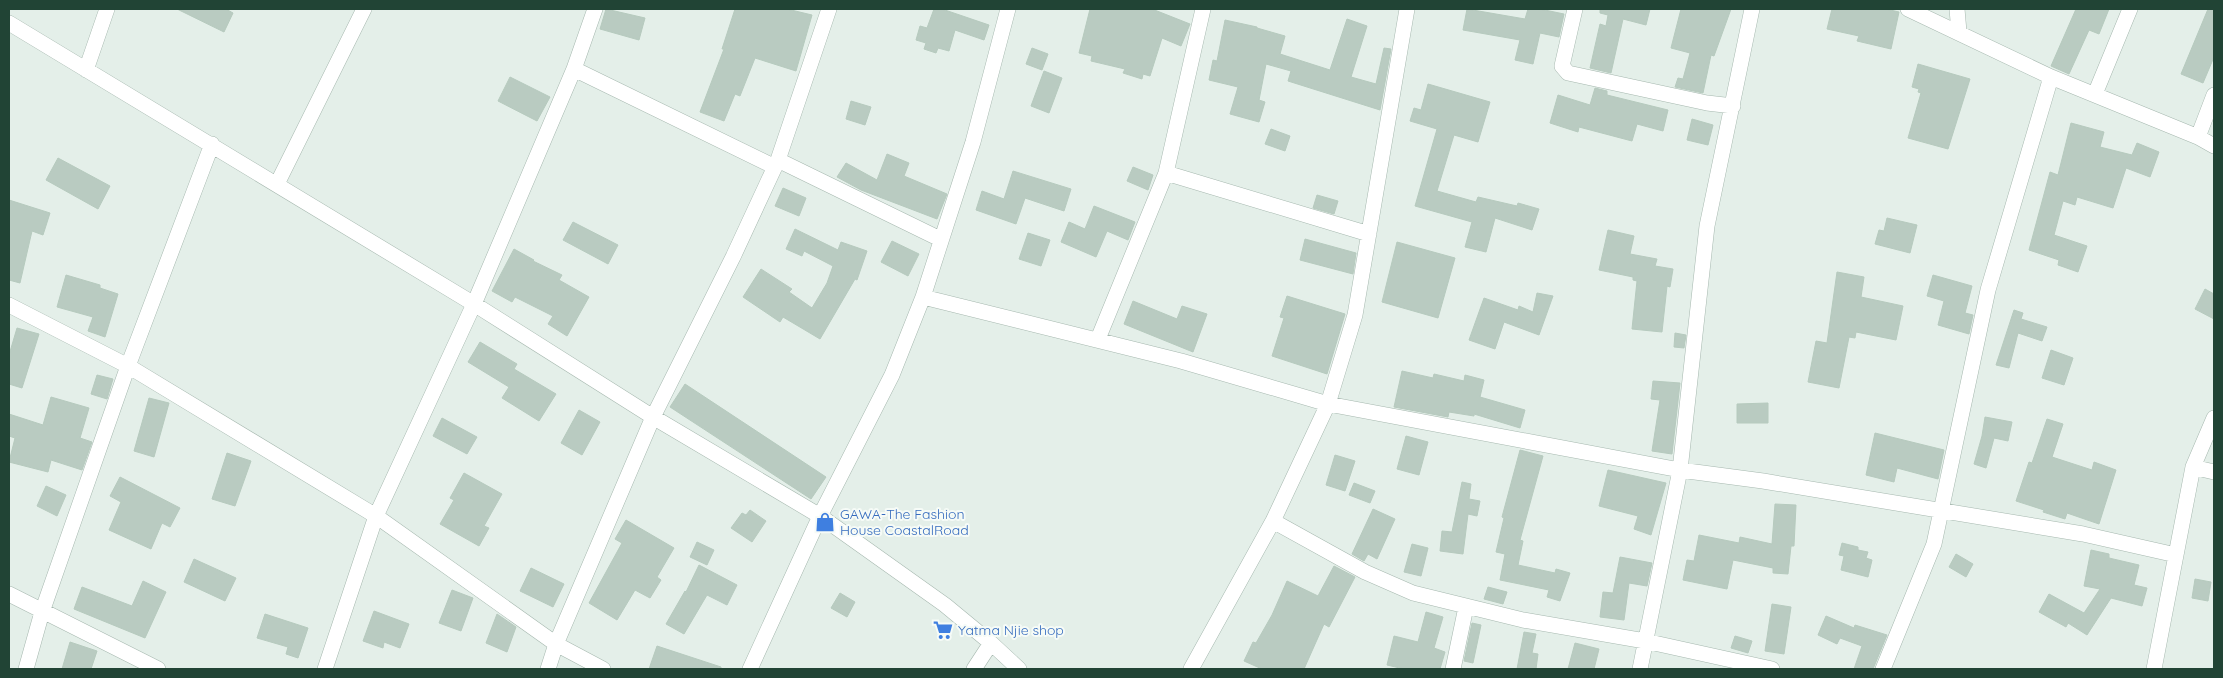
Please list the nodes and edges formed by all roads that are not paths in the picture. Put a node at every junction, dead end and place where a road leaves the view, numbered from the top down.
1 (107, 9) edge
2 (364, 9) edge
3 (595, 9) edge
4 (828, 9) edge
5 (1008, 9) edge
6 (1203, 9) edge
7 (1407, 9) edge
8 (1575, 9) edge
9 (1752, 9) edge
10 (1908, 9) edge
11 (1957, 9) edge
12 (2130, 9) edge
13 (9, 23) edge
14 (1959, 32) junction
15 (574, 69) junction
16 (86, 70) junction
17 (2051, 77) junction
18 (2095, 94) junction
19 (2214, 95) edge
20 (1733, 106) junction
21 (2198, 137) junction
22 (212, 144) junction
23 (2214, 146) edge
24 (777, 163) junction
25 (1166, 173) junction
26 (277, 184) junction
27 (1369, 234) junction
28 (940, 239) junction
29 (923, 297) junction
30 (474, 304) junction
31 (9, 305) edge
32 (1098, 339) junction
33 (128, 366) junction
34 (1328, 404) junction
35 (653, 417) junction
36 (2214, 418) edge
37 (2194, 468) junction
38 (1680, 470) junction
39 (2214, 472) edge
40 (1942, 510) junction
41 (376, 516) junction
42 (820, 516) junction
43 (1273, 521) junction
44 (2176, 555) junction
45 (9, 594) edge
46 (1466, 606) junction
47 (42, 612) junction
48 (1645, 641) junction
49 (991, 643) junction
50 (556, 644) junction
51 (26, 669) edge
52 (158, 669) edge
53 (325, 669) edge
54 (548, 669) edge
55 (603, 669) edge
56 (750, 669) edge
57 (974, 669) edge
58 (1019, 669) edge
59 (1191, 669) edge
60 (1453, 669) edge
61 (1640, 669) edge
62 (1772, 669) edge
63 (1883, 669) edge
64 (2154, 669) edge

1 - 16 street
2 - 26 street
3 - 15 street
4 - 24 street
5 - 28 street
6 - 25 street
7 - 27 street
8 - 20 street
9 - 20 street
10 - 14 street
11 - 14 street
12 - 18 street
13 - 16 street
14 - 17 street
15 - 24 street
15 - 30 street
16 - 22 street
17 - 18 street
17 - 40 street
18 - 21 street
19 - 21 street
20 - 38 street
21 - 23 street
22 - 26 street
22 - 33 street
24 - 28 street
24 - 35 street
25 - 27 street
25 - 32 street
26 - 30 street
27 - 34 street
28 - 29 street
29 - 32 street
29 - 42 street
30 - 35 street
30 - 41 street
31 - 33 street
32 - 34 street
33 - 41 street
33 - 47 street
34 - 38 street
34 - 43 street
35 - 42 street
35 - 50 street
36 - 37 street
37 - 39 street
37 - 44 street
38 - 40 street
38 - 48 street
40 - 44 street
40 - 63 street
41 - 50 street
41 - 53 street
42 - 49 street
42 - 56 street
43 - 46 street
43 - 59 street
44 - 64 street
45 - 47 street
46 - 48 street
46 - 60 street
47 - 51 street
47 - 52 street
48 - 61 street
48 - 62 street
49 - 57 street
49 - 58 street
50 - 54 street
50 - 55 street

